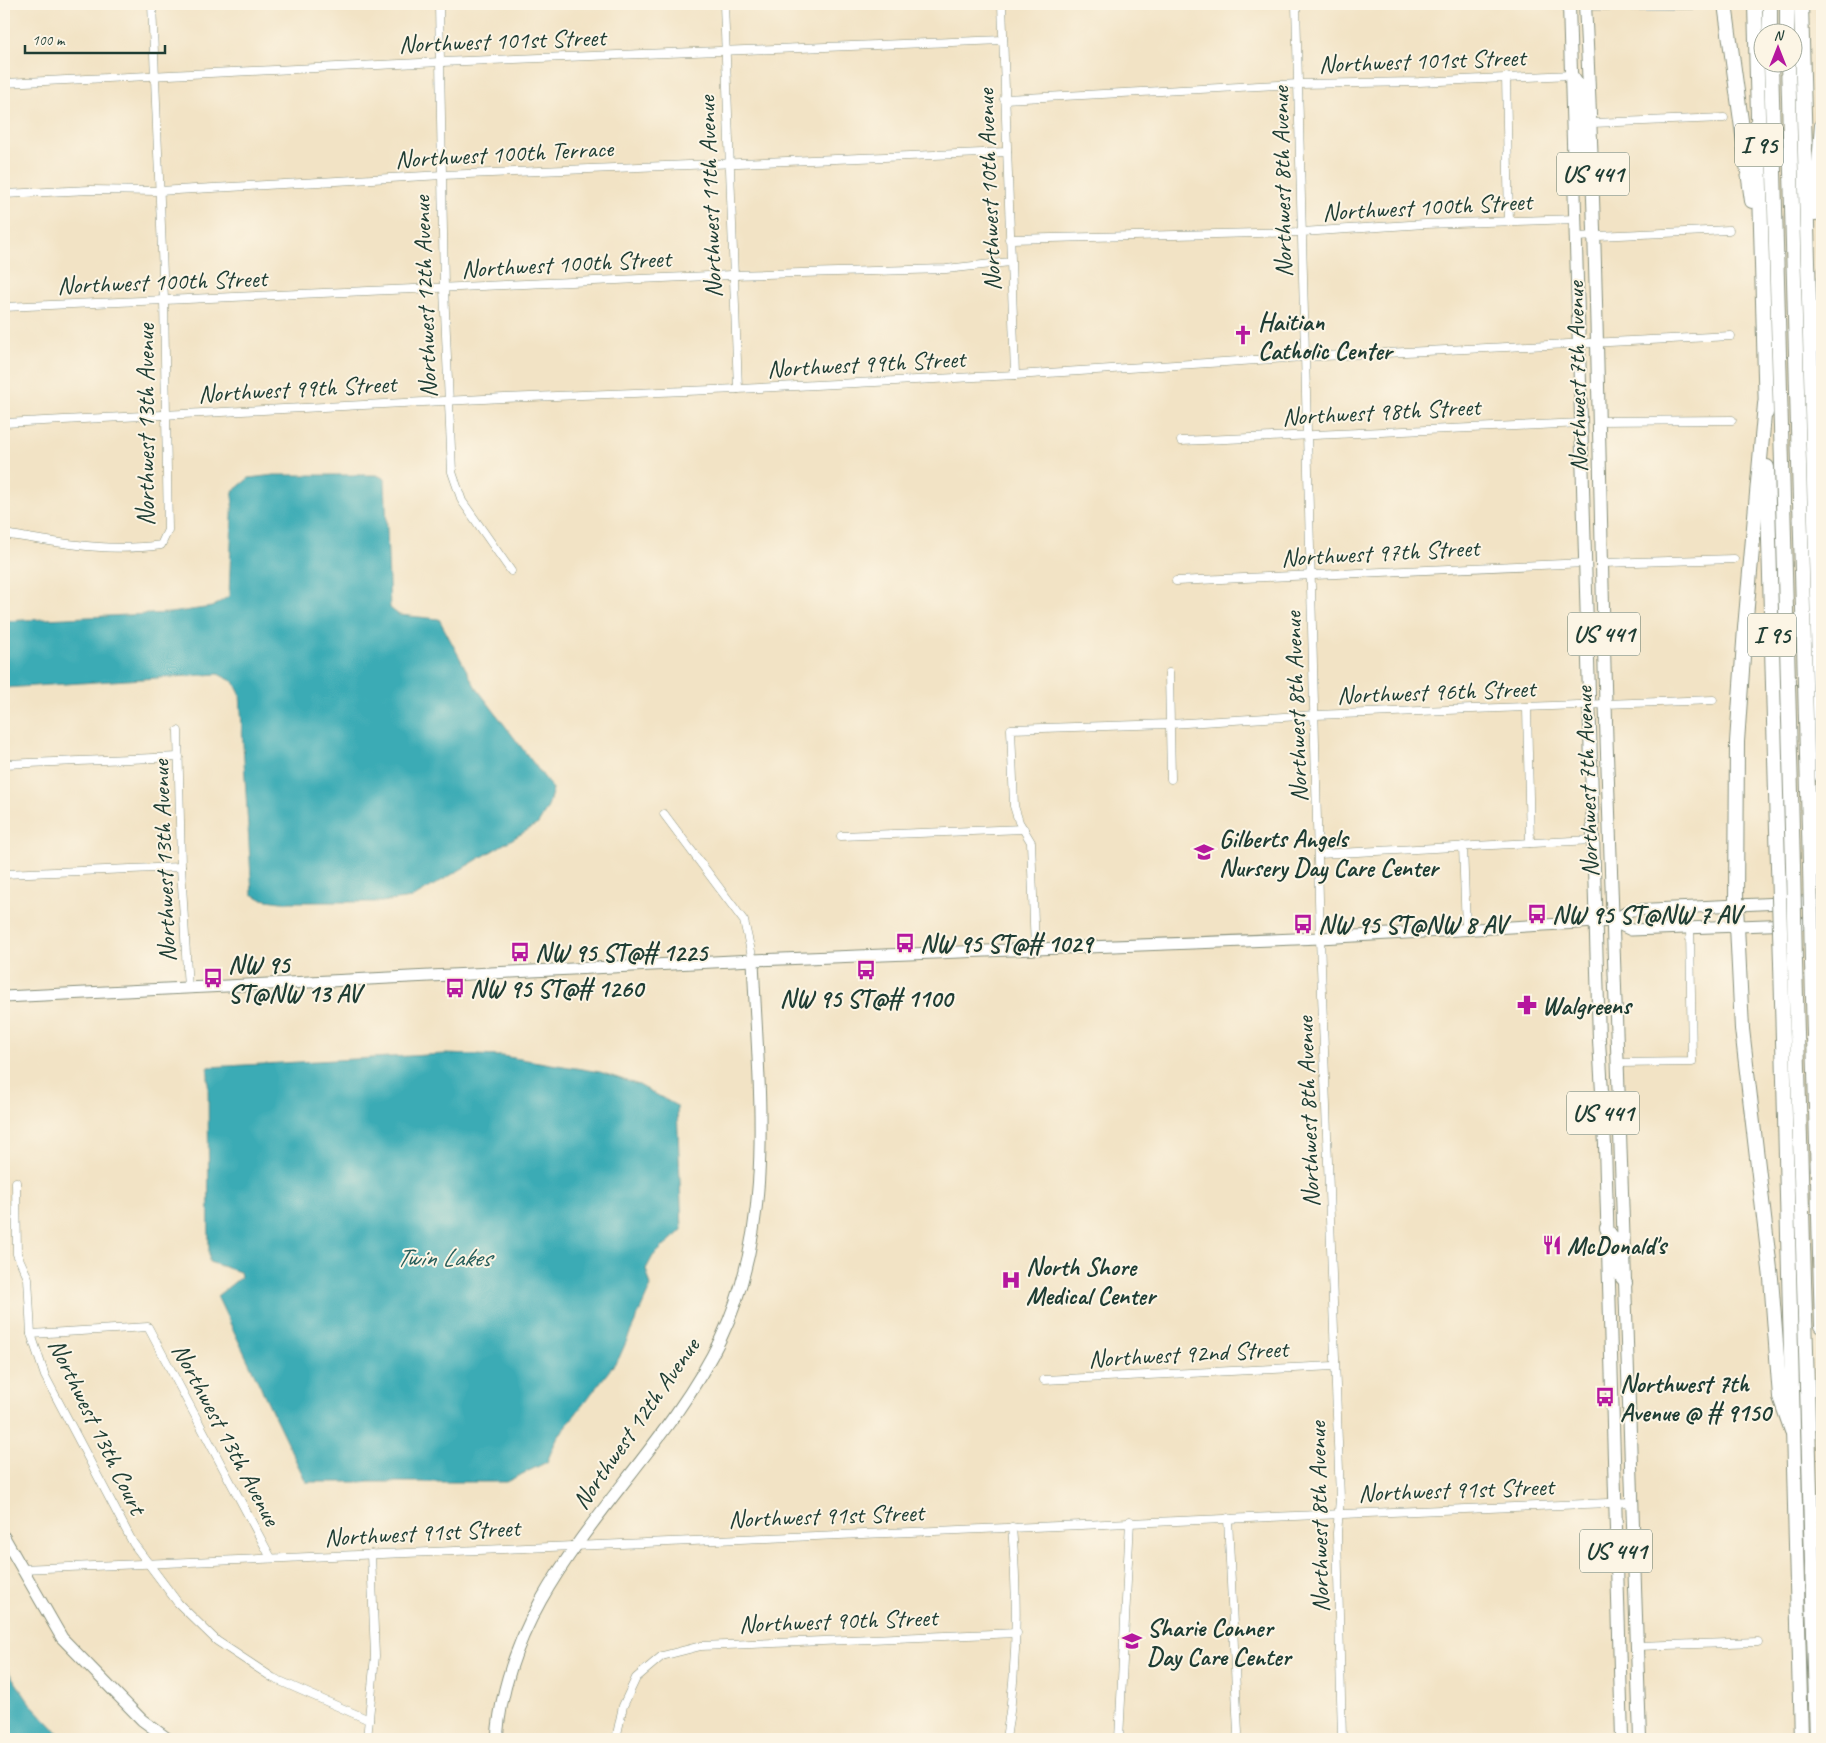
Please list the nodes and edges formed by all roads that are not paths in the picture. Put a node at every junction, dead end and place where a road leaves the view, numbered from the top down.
1 (152, 4) edge
2 (439, 4) edge
3 (724, 4) edge
4 (1002, 4) edge
5 (1296, 4) edge
6 (1570, 4) edge
7 (1585, 4) edge
8 (1726, 4) edge
9 (1755, 4) edge
10 (1770, 4) edge
11 (1787, 4) edge
12 (1801, 4) edge
13 (1707, 5) dead end
14 (1770, 22) edge
15 (1787, 22) edge
16 (1003, 40) junction
17 (724, 51) junction
18 (441, 62) junction
19 (1771, 72) edge
20 (1788, 72) edge
21 (1572, 75) junction
22 (154, 76) junction
23 (1506, 77) junction
24 (4, 83) edge
25 (1300, 84) junction
26 (1004, 99) junction
27 (1724, 118) dead end
28 (1592, 123) junction
29 (1822, 126) edge
30 (1007, 152) junction
31 (1592, 161) junction
32 (728, 163) junction
33 (443, 175) junction
34 (159, 191) junction
35 (4, 194) edge
36 (1576, 219) junction
37 (1509, 222) junction
38 (1729, 230) dead end
39 (1302, 232) junction
40 (1595, 236) junction
41 (1576, 237) junction
42 (1009, 239) junction
43 (1010, 262) junction
44 (732, 275) junction
45 (1809, 284) junction
46 (1762, 286) junction
47 (444, 289) junction
48 (164, 300) junction
49 (4, 307) edge
50 (1731, 336) dead end
51 (1597, 343) junction
52 (1579, 344) junction
53 (1304, 357) junction
54 (1015, 375) junction
55 (738, 389) junction
56 (450, 401) junction
57 (1766, 404) junction
58 (1813, 404) junction
59 (166, 414) junction
60 (1732, 420) dead end
61 (1599, 421) junction
62 (4, 423) edge
63 (1582, 423) junction
64 (1306, 434) junction
65 (1181, 441) dead end
66 (1822, 467) edge
67 (4, 534) edge
68 (1734, 559) dead end
69 (1586, 563) junction
70 (1603, 563) junction
71 (511, 571) dead end
72 (1310, 576) junction
73 (1176, 581) dead end
74 (1604, 628) junction
75 (1169, 673) dead end
76 (1713, 700) dead end
77 (1590, 705) junction
78 (1605, 705) junction
79 (1527, 708) junction
80 (1315, 715) junction
81 (1170, 724) junction
82 (178, 731) dead end
83 (178, 757) junction
84 (4, 764) edge
85 (1822, 778) edge
86 (1171, 779) dead end
87 (664, 814) dead end
88 (1024, 829) junction
89 (841, 836) dead end
90 (1593, 840) junction
91 (1530, 843) junction
92 (1463, 846) junction
93 (1319, 854) junction
94 (182, 867) junction
95 (4, 874) edge
96 (1822, 902) edge
97 (1736, 905) junction
98 (1612, 921) junction
99 (1596, 922) junction
100 (1822, 923) edge
101 (1738, 926) junction
102 (1690, 928) junction
103 (1466, 929) junction
104 (1320, 938) junction
105 (1035, 950) junction
106 (753, 960) junction
107 (188, 989) junction
108 (4, 997) edge
109 (1619, 1063) junction
110 (1603, 1106) junction
111 (16, 1182) dead end
112 (1622, 1184) junction
113 (1606, 1228) junction
114 (1626, 1283) junction
115 (1822, 1326) edge
116 (31, 1334) junction
117 (1334, 1366) junction
118 (1044, 1380) dead end
119 (1792, 1431) junction
120 (1614, 1502) junction
121 (1633, 1502) junction
122 (1339, 1513) junction
123 (1228, 1518) junction
124 (1130, 1522) junction
125 (1012, 1527) junction
126 (4, 1537) edge
127 (575, 1545) junction
128 (371, 1554) junction
129 (271, 1558) junction
130 (148, 1564) junction
131 (21, 1569) junction
132 (1017, 1633) junction
133 (1758, 1642) dead end
134 (1637, 1646) junction
135 (369, 1720) junction
136 (168, 1739) edge
137 (367, 1739) edge
138 (497, 1739) edge
139 (616, 1739) edge
140 (1006, 1739) edge
141 (1119, 1739) edge
142 (1236, 1739) edge
143 (1342, 1739) edge
144 (1622, 1739) edge
145 (1640, 1739) edge
146 (1801, 1739) edge
147 (1817, 1739) edge

1 - 22 street, Northwest 13th Avenue
2 - 18 street, Northwest 12th Avenue
3 - 17 street, Northwest 11th Avenue
4 - 16 street, Northwest 10th Avenue
5 - 25 street, Northwest 8th Avenue
6 - 21 main road, Northwest 7th Avenue / US 441
7 - 13 street
7 - 28 main road, Northwest 7th Avenue / US 441
8 - 46 highway
9 - 46 highway, I 95
10 - 14 highway
11 - 15 highway
12 - 45 highway, I 95
16 - 17 street, Northwest 101st Street
16 - 26 street, Northwest 10th Avenue
17 - 18 street, Northwest 101st Street
17 - 32 street, Northwest 11th Avenue
18 - 22 street, Northwest 101st Street
18 - 33 street, Northwest 12th Avenue
19 - 147 highway, bridge
20 - 115 highway, bridge
21 - 23 street, Northwest 101st Street
21 - 31 main road
21 - 36 main road, Northwest 7th Avenue / US 441
22 - 24 street, Northwest 101st Street
22 - 34 street, Northwest 13th Avenue
23 - 25 street, Northwest 101st Street
23 - 37 street
25 - 26 street, Northwest 101st Street
25 - 39 street, Northwest 8th Avenue
26 - 30 street, Northwest 10th Avenue
27 - 28 street
28 - 31 main road, Northwest 7th Avenue / US 441
29 - 45 highway
30 - 32 street, Northwest 100th Terrace
30 - 42 street, Northwest 10th Avenue
31 - 40 main road, Northwest 7th Avenue / US 441
32 - 33 street, Northwest 100th Terrace
32 - 44 street, Northwest 11th Avenue
33 - 34 street, Northwest 100th Terrace
33 - 47 street, Northwest 12th Avenue
34 - 35 street, Northwest 100th Terrace
34 - 48 street, Northwest 13th Avenue
36 - 37 street, Northwest 100th Street
36 - 41 main road, Northwest 7th Avenue / US 441
37 - 39 street, Northwest 100th Street
38 - 40 street
39 - 42 street, Northwest 100th Street
39 - 53 street, Northwest 8th Avenue
40 - 41 street
40 - 51 main road, Northwest 7th Avenue / US 441
41 - 52 main road, Northwest 7th Avenue / US 441
42 - 43 street, Northwest 10th Avenue
43 - 44 street, Northwest 100th Street
43 - 54 street, Northwest 10th Avenue
44 - 47 street, Northwest 100th Street
44 - 55 street, Northwest 11th Avenue
45 - 58 highway, I 95
46 - 57 highway, I 95
47 - 48 street, Northwest 100th Street
47 - 56 street, Northwest 12th Avenue
48 - 49 street, Northwest 100th Street
48 - 59 street, Northwest 13th Avenue
50 - 51 street, Northwest 99th Street
51 - 52 street, Northwest 99th Street
51 - 61 main road, Northwest 7th Avenue / US 441
52 - 53 street, Northwest 99th Street
52 - 63 main road, Northwest 7th Avenue / US 441
53 - 54 street, Northwest 99th Street
53 - 64 street, Northwest 8th Avenue
54 - 55 street, Northwest 99th Street
55 - 56 street, Northwest 99th Street
56 - 59 street, Northwest 99th Street
56 - 71 street, Northwest 12th Avenue
57 - 97 highway
57 - 119 highway, I 95, bridge
58 - 66 highway
58 - 85 highway, I 95
59 - 62 street, Northwest 99th Street
59 - 67 street, Northwest 13th Avenue
60 - 61 street
61 - 70 main road, Northwest 7th Avenue / US 441
63 - 64 street, Northwest 98th Street
63 - 69 main road, Northwest 7th Avenue / US 441
64 - 65 street, Northwest 98th Street
64 - 72 street, Northwest 8th Avenue
68 - 70 street
69 - 72 street, Northwest 97th Street
69 - 74 main road
69 - 77 main road, Northwest 7th Avenue / US 441
70 - 74 main road, Northwest 7th Avenue / US 441
72 - 73 street, Northwest 97th Street
72 - 80 street, Northwest 8th Avenue
74 - 78 main road, Northwest 7th Avenue / US 441
75 - 81 street
76 - 78 street, Northwest 96th Street
77 - 78 street, Northwest 96th Street
77 - 79 street, Northwest 96th Street
77 - 90 main road, Northwest 7th Avenue / US 441
78 - 98 main road, Northwest 7th Avenue / US 441
79 - 80 street, Northwest 96th Street
79 - 91 street
80 - 81 street, Northwest 96th Street
80 - 93 street, Northwest 8th Avenue
81 - 86 street
81 - 88 street, Northwest 96th Street
82 - 83 street, Northwest 13th Avenue
83 - 84 street
83 - 94 street, Northwest 13th Avenue
87 - 106 street, Northwest 12th Avenue
88 - 89 street
88 - 105 street
90 - 91 street
90 - 99 main road, Northwest 7th Avenue / US 441
91 - 92 street
92 - 93 street
92 - 103 street
93 - 104 street, Northwest 8th Avenue
94 - 95 street
94 - 107 street, Northwest 13th Avenue
96 - 97 main road
97 - 98 main road
97 - 101 highway
98 - 99 main road
98 - 102 main road
98 - 109 main road, Northwest 7th Avenue / US 441
99 - 103 main road
99 - 110 main road, Northwest 7th Avenue / US 441
100 - 101 main road
101 - 102 main road
101 - 119 highway
102 - 109 street
103 - 104 main road
104 - 105 main road
104 - 117 street, Northwest 8th Avenue
105 - 106 main road
106 - 107 main road
106 - 127 main road, Northwest 12th Avenue
107 - 108 main road
109 - 112 main road, Northwest 7th Avenue / US 441
110 - 112 main road
110 - 113 main road, Northwest 7th Avenue / US 441
111 - 116 street, Northwest 13th Court
112 - 114 main road, Northwest 7th Avenue / US 441
113 - 114 main road
113 - 120 main road, Northwest 7th Avenue / US 441
114 - 121 main road, Northwest 7th Avenue / US 441
116 - 129 street, Northwest 13th Avenue
116 - 130 street, Northwest 13th Court
117 - 118 street, Northwest 92nd Street
117 - 122 street, Northwest 8th Avenue
119 - 146 highway, I 95
120 - 121 street, Northwest 91st Street
120 - 122 street, Northwest 91st Street
120 - 144 main road, Northwest 7th Avenue / US 441
121 - 134 main road, Northwest 7th Avenue / US 441
122 - 123 street, Northwest 91st Street
122 - 143 street, Northwest 8th Avenue
123 - 124 street, Northwest 91st Street
123 - 142 street
124 - 125 street, Northwest 91st Street
124 - 141 street
125 - 127 street, Northwest 91st Street
125 - 132 street
126 - 131 main road
127 - 128 street, Northwest 91st Street
127 - 138 main road, Northwest 12th Avenue
128 - 129 street, Northwest 91st Street
128 - 135 street
129 - 130 street, Northwest 91st Street
130 - 131 street, Northwest 91st Street
130 - 135 street
131 - 136 main road
132 - 139 street, Northwest 90th Street
132 - 140 street
133 - 134 street
134 - 145 main road, Northwest 7th Avenue / US 441
135 - 137 street

